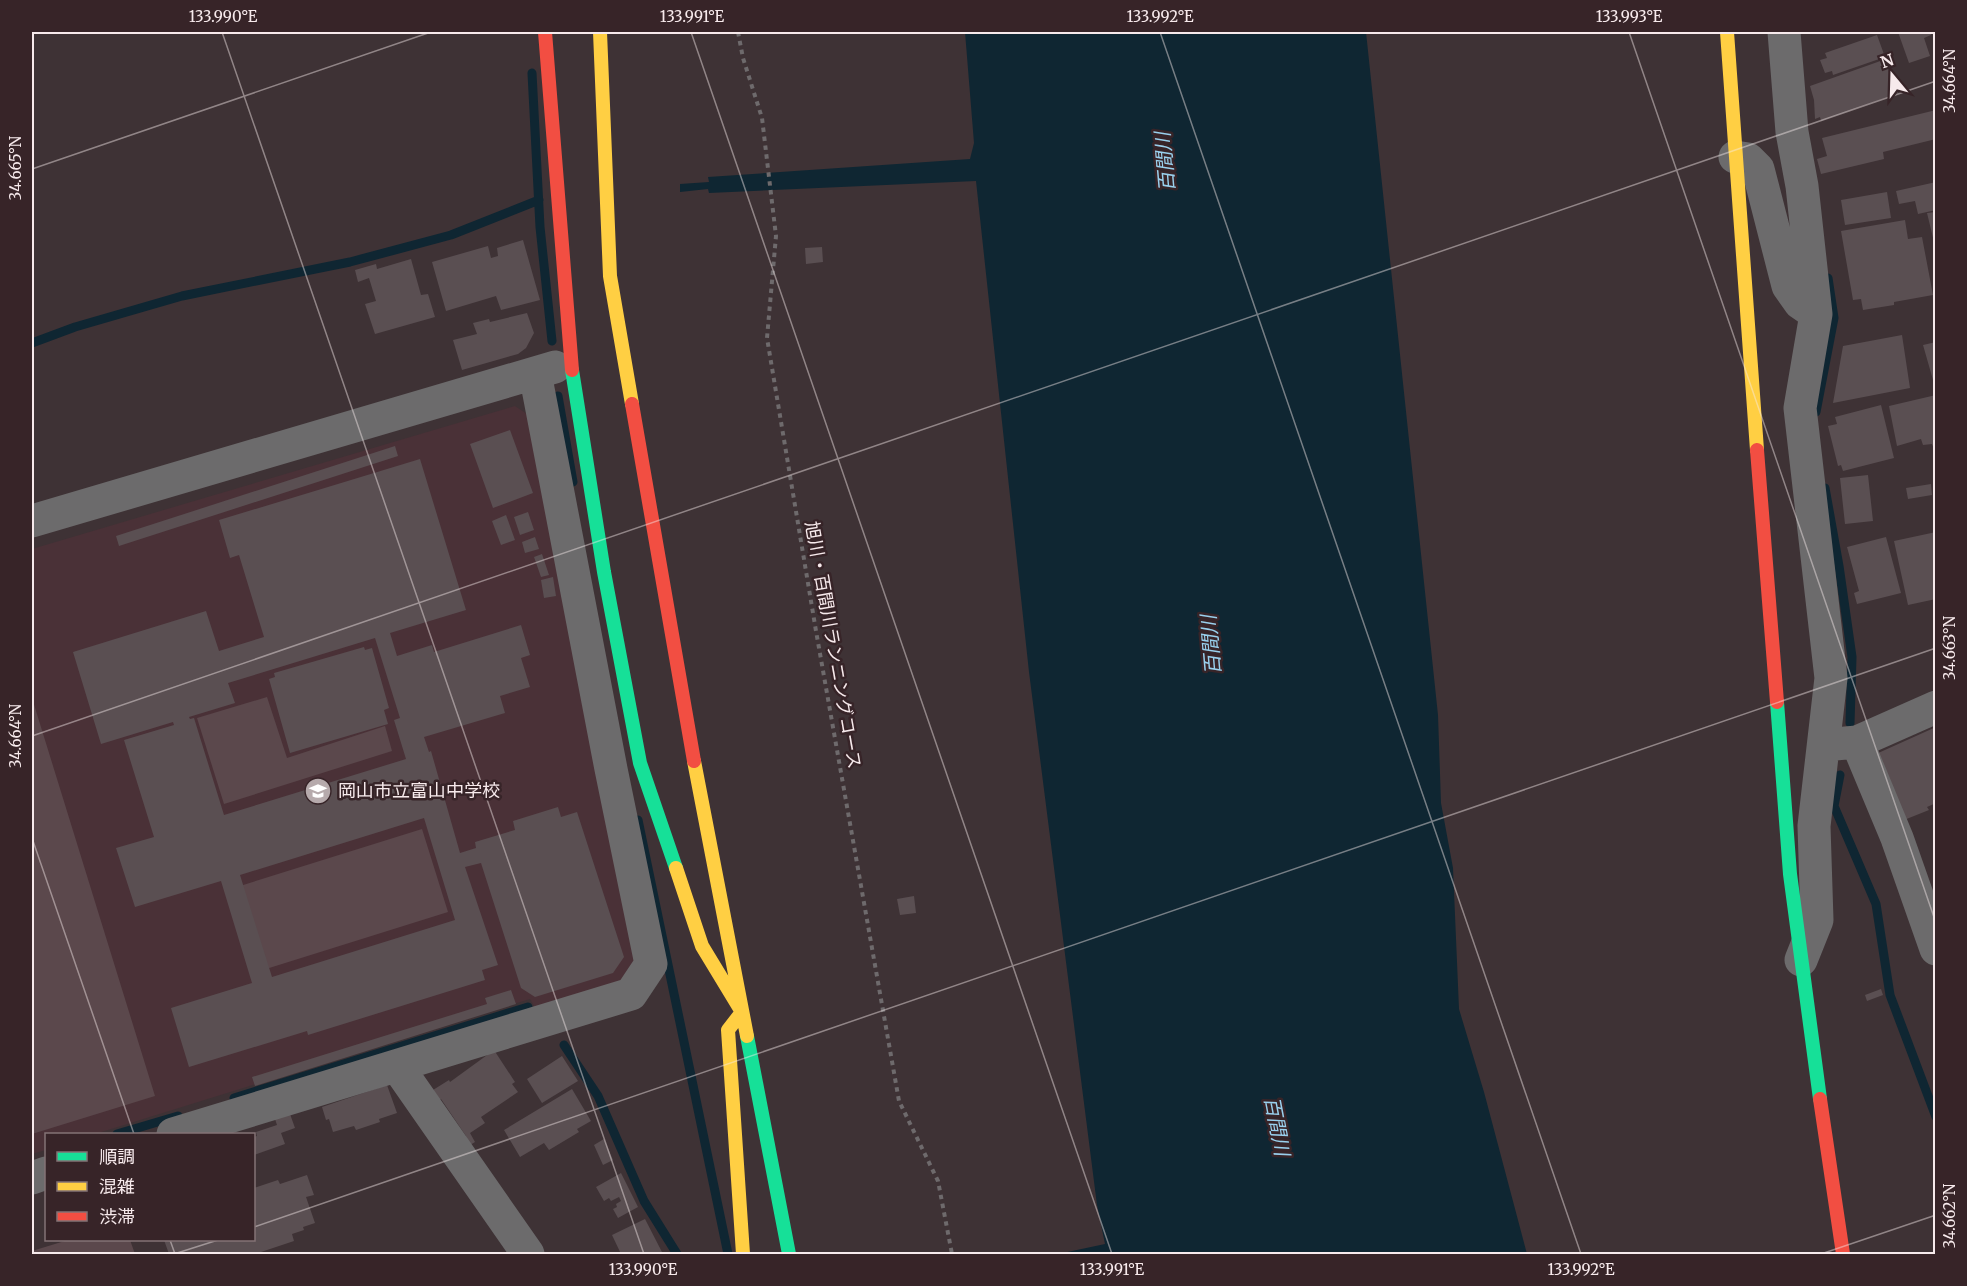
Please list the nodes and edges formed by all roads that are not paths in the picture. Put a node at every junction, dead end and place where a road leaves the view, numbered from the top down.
1 (545, 32) edge
2 (600, 32) edge
3 (1727, 32) edge
4 (1784, 32) edge
5 (1735, 157) junction
6 (1815, 314) junction
7 (571, 362) junction
8 (535, 373) junction
9 (32, 522) edge
10 (1935, 707) edge
11 (1857, 742) junction
12 (1824, 745) junction
13 (625, 766) junction
14 (1935, 949) edge
15 (1801, 960) junction
16 (742, 1012) junction
17 (397, 1066) junction
18 (176, 1133) edge
19 (528, 1254) edge
20 (743, 1254) edge
21 (789, 1254) edge
22 (1843, 1254) edge

1 - 7 street
2 - 16 street
3 - 5 street
4 - 6 street
5 - 6 street
5 - 15 street
6 - 12 street
7 - 8 street
7 - 13 street
8 - 9 street
8 - 13 street
10 - 11 street
11 - 12 street
11 - 14 street
12 - 15 street
13 - 16 street
13 - 17 street
15 - 22 street
16 - 20 street
16 - 21 street
17 - 18 street
17 - 19 street

